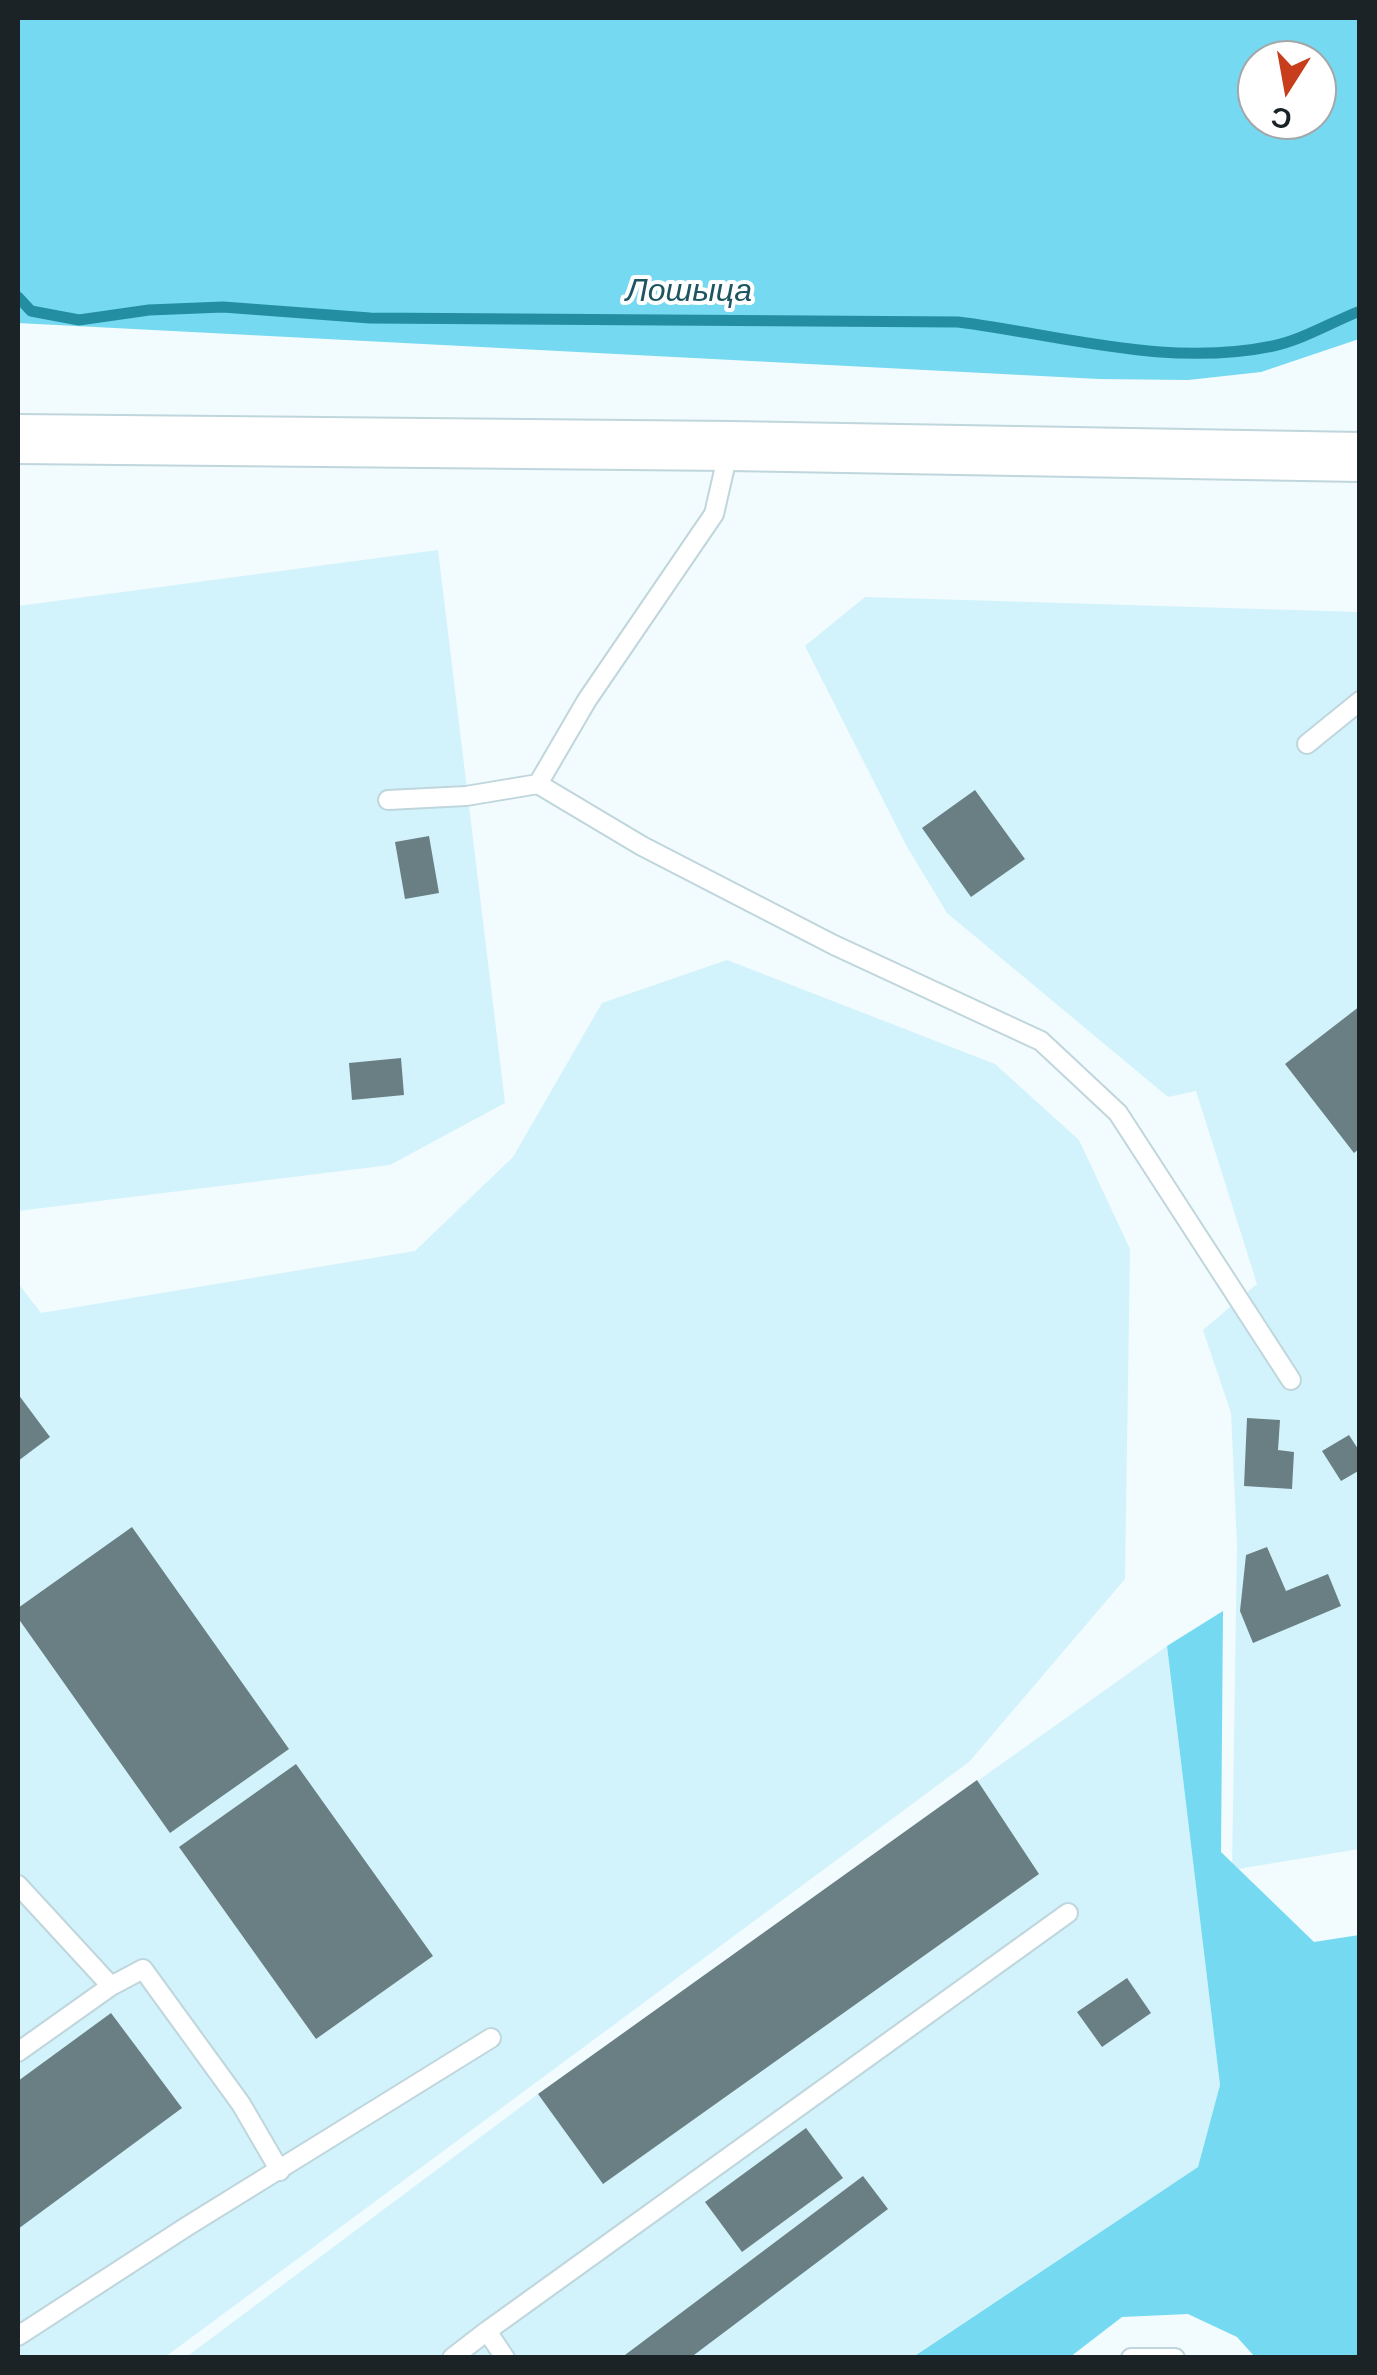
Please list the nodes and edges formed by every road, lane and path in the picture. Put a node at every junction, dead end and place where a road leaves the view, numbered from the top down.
1 (18, 439) edge
2 (730, 446) junction
3 (1360, 457) edge
4 (1360, 701) edge
5 (1306, 744) dead end
6 (538, 784) junction
7 (388, 800) dead end
8 (1291, 1380) dead end
9 (18, 1884) edge
10 (1068, 1913) dead end
11 (111, 1986) junction
12 (491, 2038) dead end
13 (18, 2052) edge
14 (280, 2170) junction
15 (487, 2331) junction
16 (18, 2336) edge
17 (452, 2358) edge
18 (504, 2358) edge
19 (1131, 2358) edge
20 (1175, 2358) edge

1 - 2 main road
2 - 3 main road
2 - 6 lane
4 - 5 lane
6 - 7 lane
6 - 8 lane
9 - 11 lane
10 - 15 lane
11 - 13 lane
11 - 14 lane
12 - 14 lane
14 - 16 lane
15 - 17 lane
15 - 18 lane
19 - 20 lane

